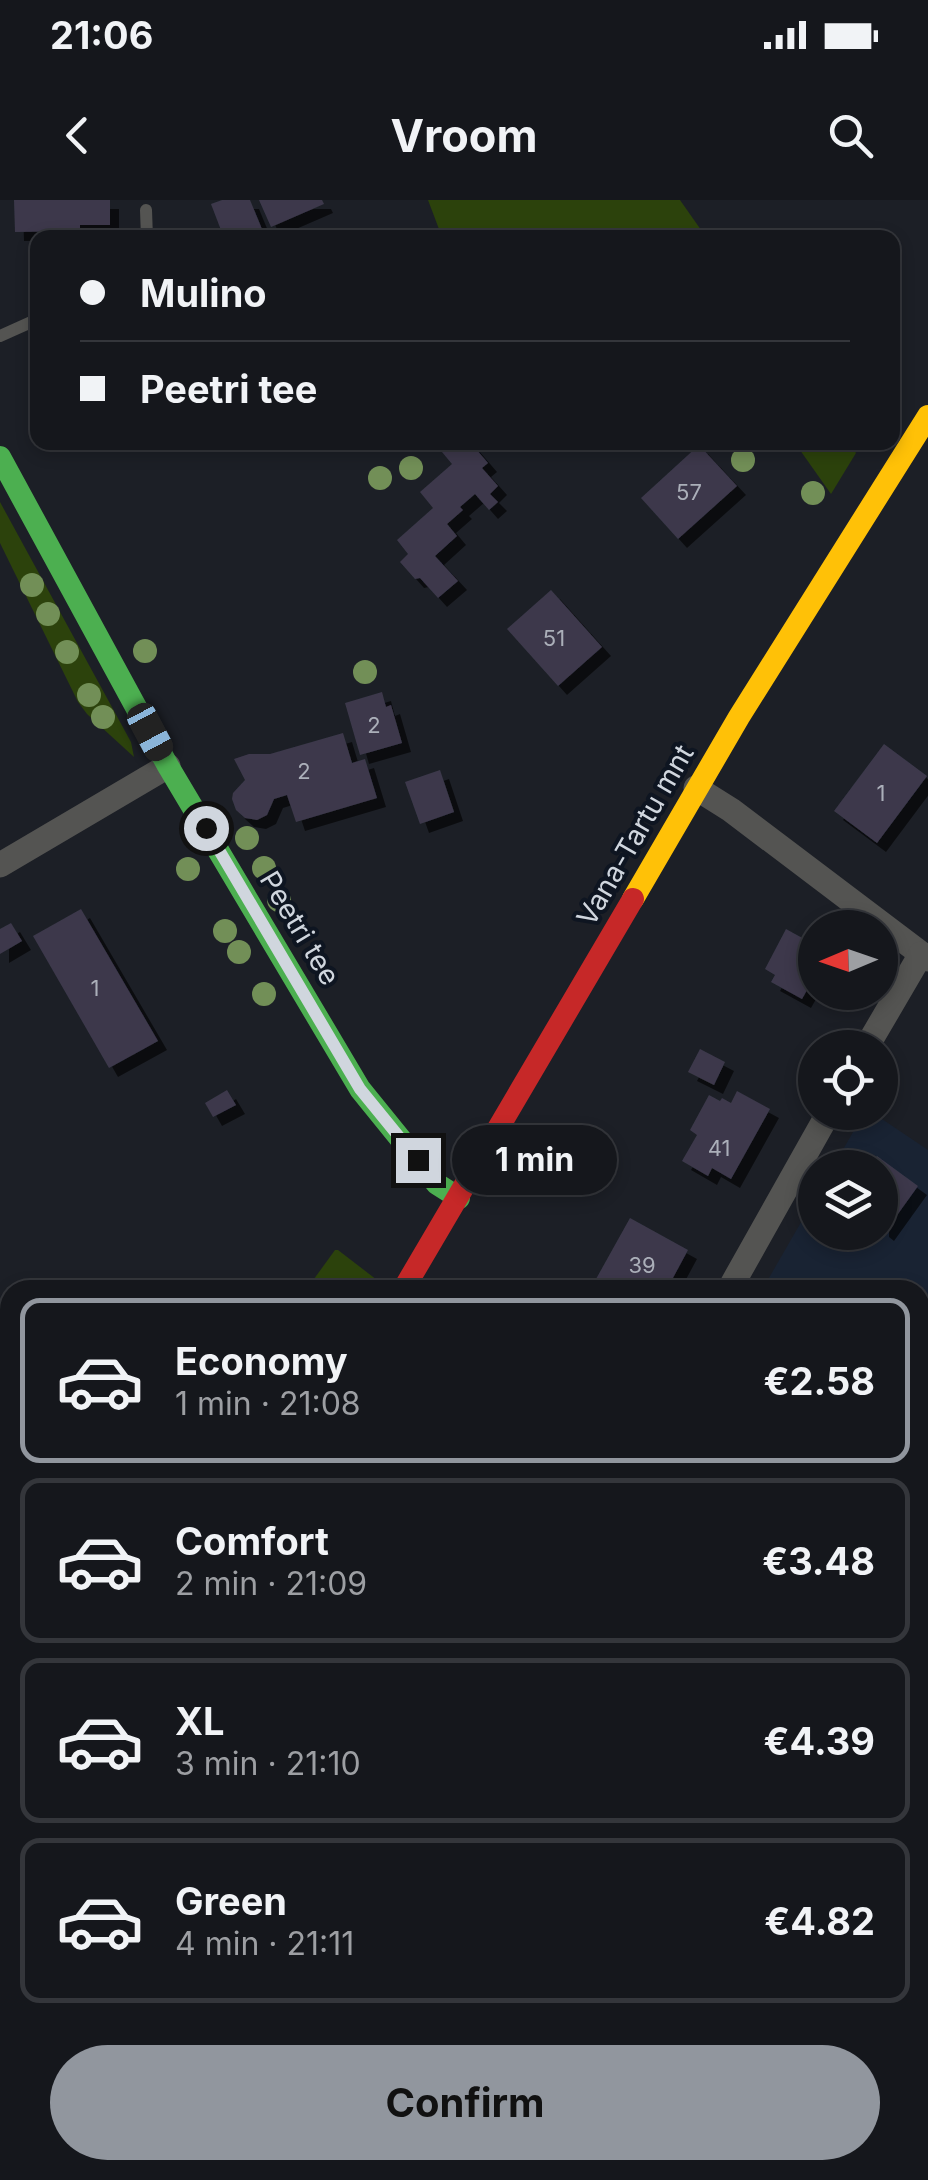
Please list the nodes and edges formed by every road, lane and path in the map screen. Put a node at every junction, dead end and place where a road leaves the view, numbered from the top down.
1 (146, 210) dead end
2 (147, 230) edge
3 (30, 323) edge
4 (0, 336) edge
5 (928, 416) edge
6 (0, 457) edge
7 (168, 766) junction
8 (696, 788) junction
9 (0, 865) edge
10 (924, 956) edge
11 (877, 1030) edge
12 (819, 1130) edge
13 (460, 1198) junction
14 (409, 1280) edge
15 (735, 1280) edge

1 - 2 lane
3 - 4 lane
5 - 8 street, Vana-Tartu mnt
6 - 7 street, Peetri tee
7 - 9 street
7 - 13 street, Peetri tee
8 - 10 street
8 - 13 street, Vana-Tartu mnt
10 - 11 street
12 - 15 street
13 - 14 street, Vana-Tartu mnt

